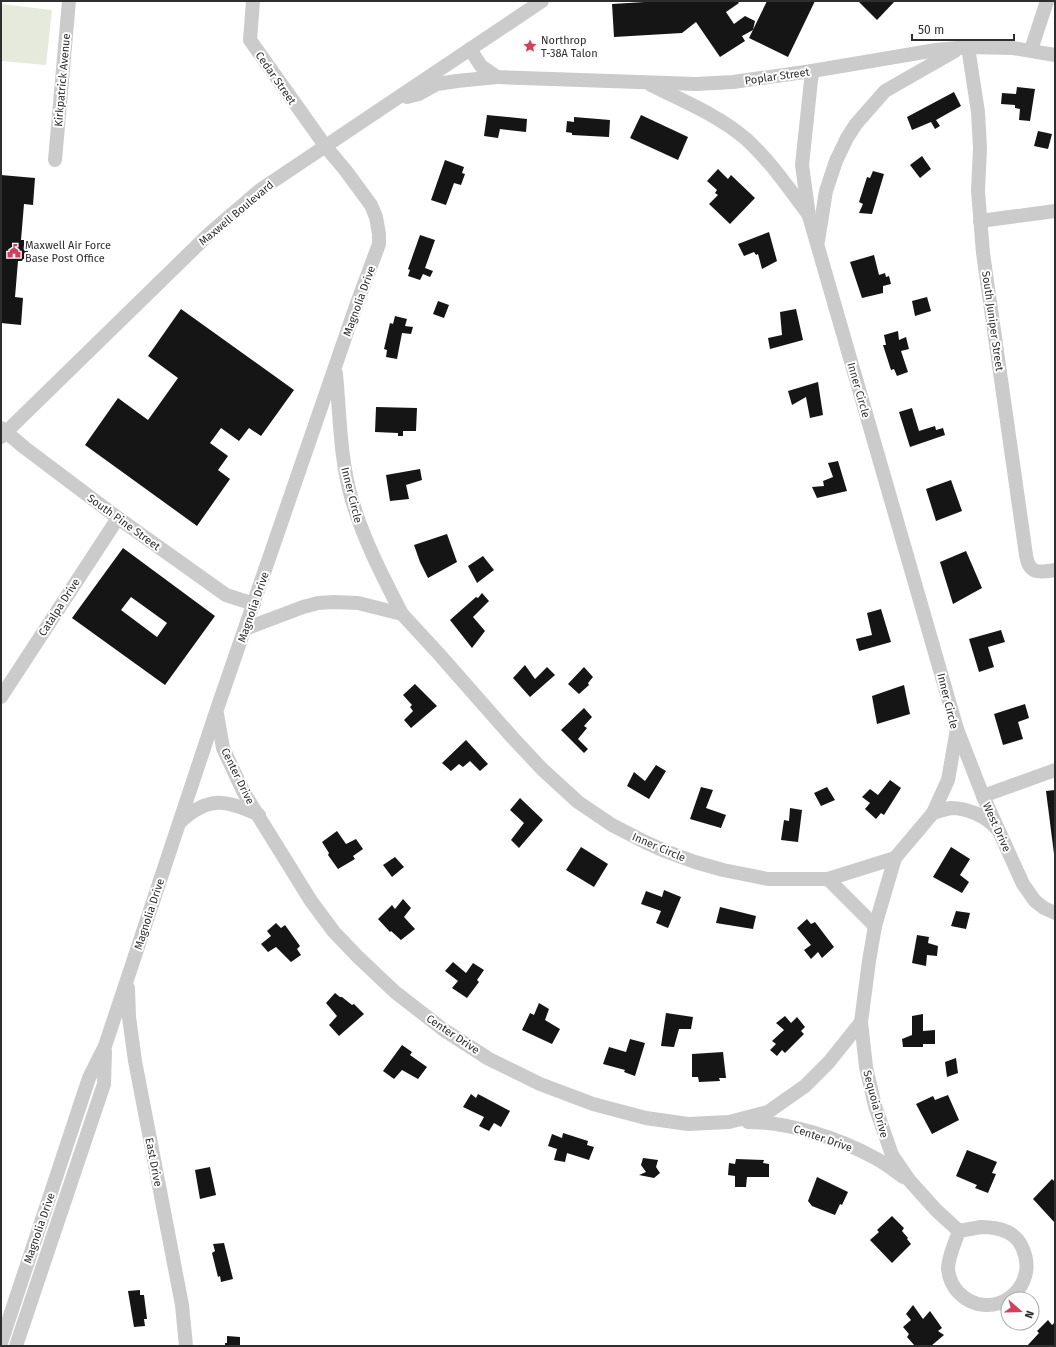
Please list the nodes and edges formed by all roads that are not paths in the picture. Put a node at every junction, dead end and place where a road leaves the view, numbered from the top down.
1 (69, 1) edge
2 (253, 1) edge
3 (542, 1) edge
4 (1047, 1) edge
5 (964, 48) junction
6 (470, 49) junction
7 (1031, 50) junction
8 (1055, 55) edge
9 (812, 71) junction
10 (497, 77) junction
11 (647, 83) junction
12 (391, 102) junction
13 (326, 147) junction
14 (55, 160) dead end
15 (348, 174) joint
16 (1055, 211) edge
17 (809, 216) junction
18 (980, 221) junction
19 (817, 247) junction
20 (336, 368) junction
21 (2, 433) edge
22 (118, 518) junction
23 (1055, 570) edge
24 (254, 604) junction
25 (402, 614) junction
26 (245, 629) junction
27 (1, 697) edge
28 (216, 712) junction
29 (957, 729) junction
30 (1055, 770) edge
31 (983, 796) junction
32 (933, 813) junction
33 (259, 815) junction
34 (179, 822) junction
35 (1000, 833) junction
36 (895, 858) junction
37 (828, 879) junction
38 (1055, 913) edge
39 (874, 926) junction
40 (128, 977) junction
41 (861, 1022) junction
42 (106, 1046) junction
43 (729, 1122) junction
44 (909, 1180) junction
45 (959, 1231) junction
46 (1, 1343) edge
47 (16, 1346) edge
48 (186, 1346) edge

1 - 14 street, Kirkpatrick Avenue
2 - 13 street, Cedar Street
3 - 6 street, Maxwell Boulevard
4 - 7 street
5 - 7 street, Poplar Street
5 - 9 street, Poplar Street
5 - 18 street, South Juniper Street
5 - 19 street
6 - 10 street
6 - 12 street, Maxwell Boulevard
7 - 8 street, Poplar Street
9 - 11 street, Poplar Street
9 - 17 street, Inner Circle
10 - 11 street, Poplar Street
10 - 12 street, Poplar Street
11 - 17 street
12 - 13 street, Maxwell Boulevard
13 - 15 street, Cedar Street
13 - 21 street, Maxwell Boulevard
15 - 20 street, Magnolia Drive
16 - 18 street
17 - 19 street, Inner Circle
18 - 23 street, South Juniper Street
19 - 29 street, Inner Circle
20 - 24 street, Magnolia Drive
20 - 25 street, Inner Circle
21 - 22 street, South Pine Street
22 - 24 street, South Pine Street
22 - 27 street, Catalpa Drive
24 - 26 street, Magnolia Drive
25 - 26 street
25 - 37 street, Inner Circle
26 - 28 street, Magnolia Drive
28 - 33 street, Center Drive
28 - 34 street, Magnolia Drive
29 - 31 street, West Drive
29 - 32 street, Inner Circle
30 - 31 street
31 - 35 street, West Drive
32 - 35 street
32 - 36 street, Inner Circle
33 - 34 street, Center Drive
33 - 43 street, Center Drive
34 - 40 street, Magnolia Drive
35 - 38 street, West Drive
36 - 37 street, Inner Circle
36 - 39 street, Sequoia Drive
37 - 39 street
39 - 41 street, Sequoia Drive
40 - 42 street, Magnolia Drive
40 - 48 street, East Drive
41 - 43 street, Center Drive
41 - 44 street, Sequoia Drive
42 - 46 street, Magnolia Drive
42 - 47 street, Magnolia Drive
43 - 44 street, Center Drive
44 - 45 street, Sequoia Drive
45 - 45 street

